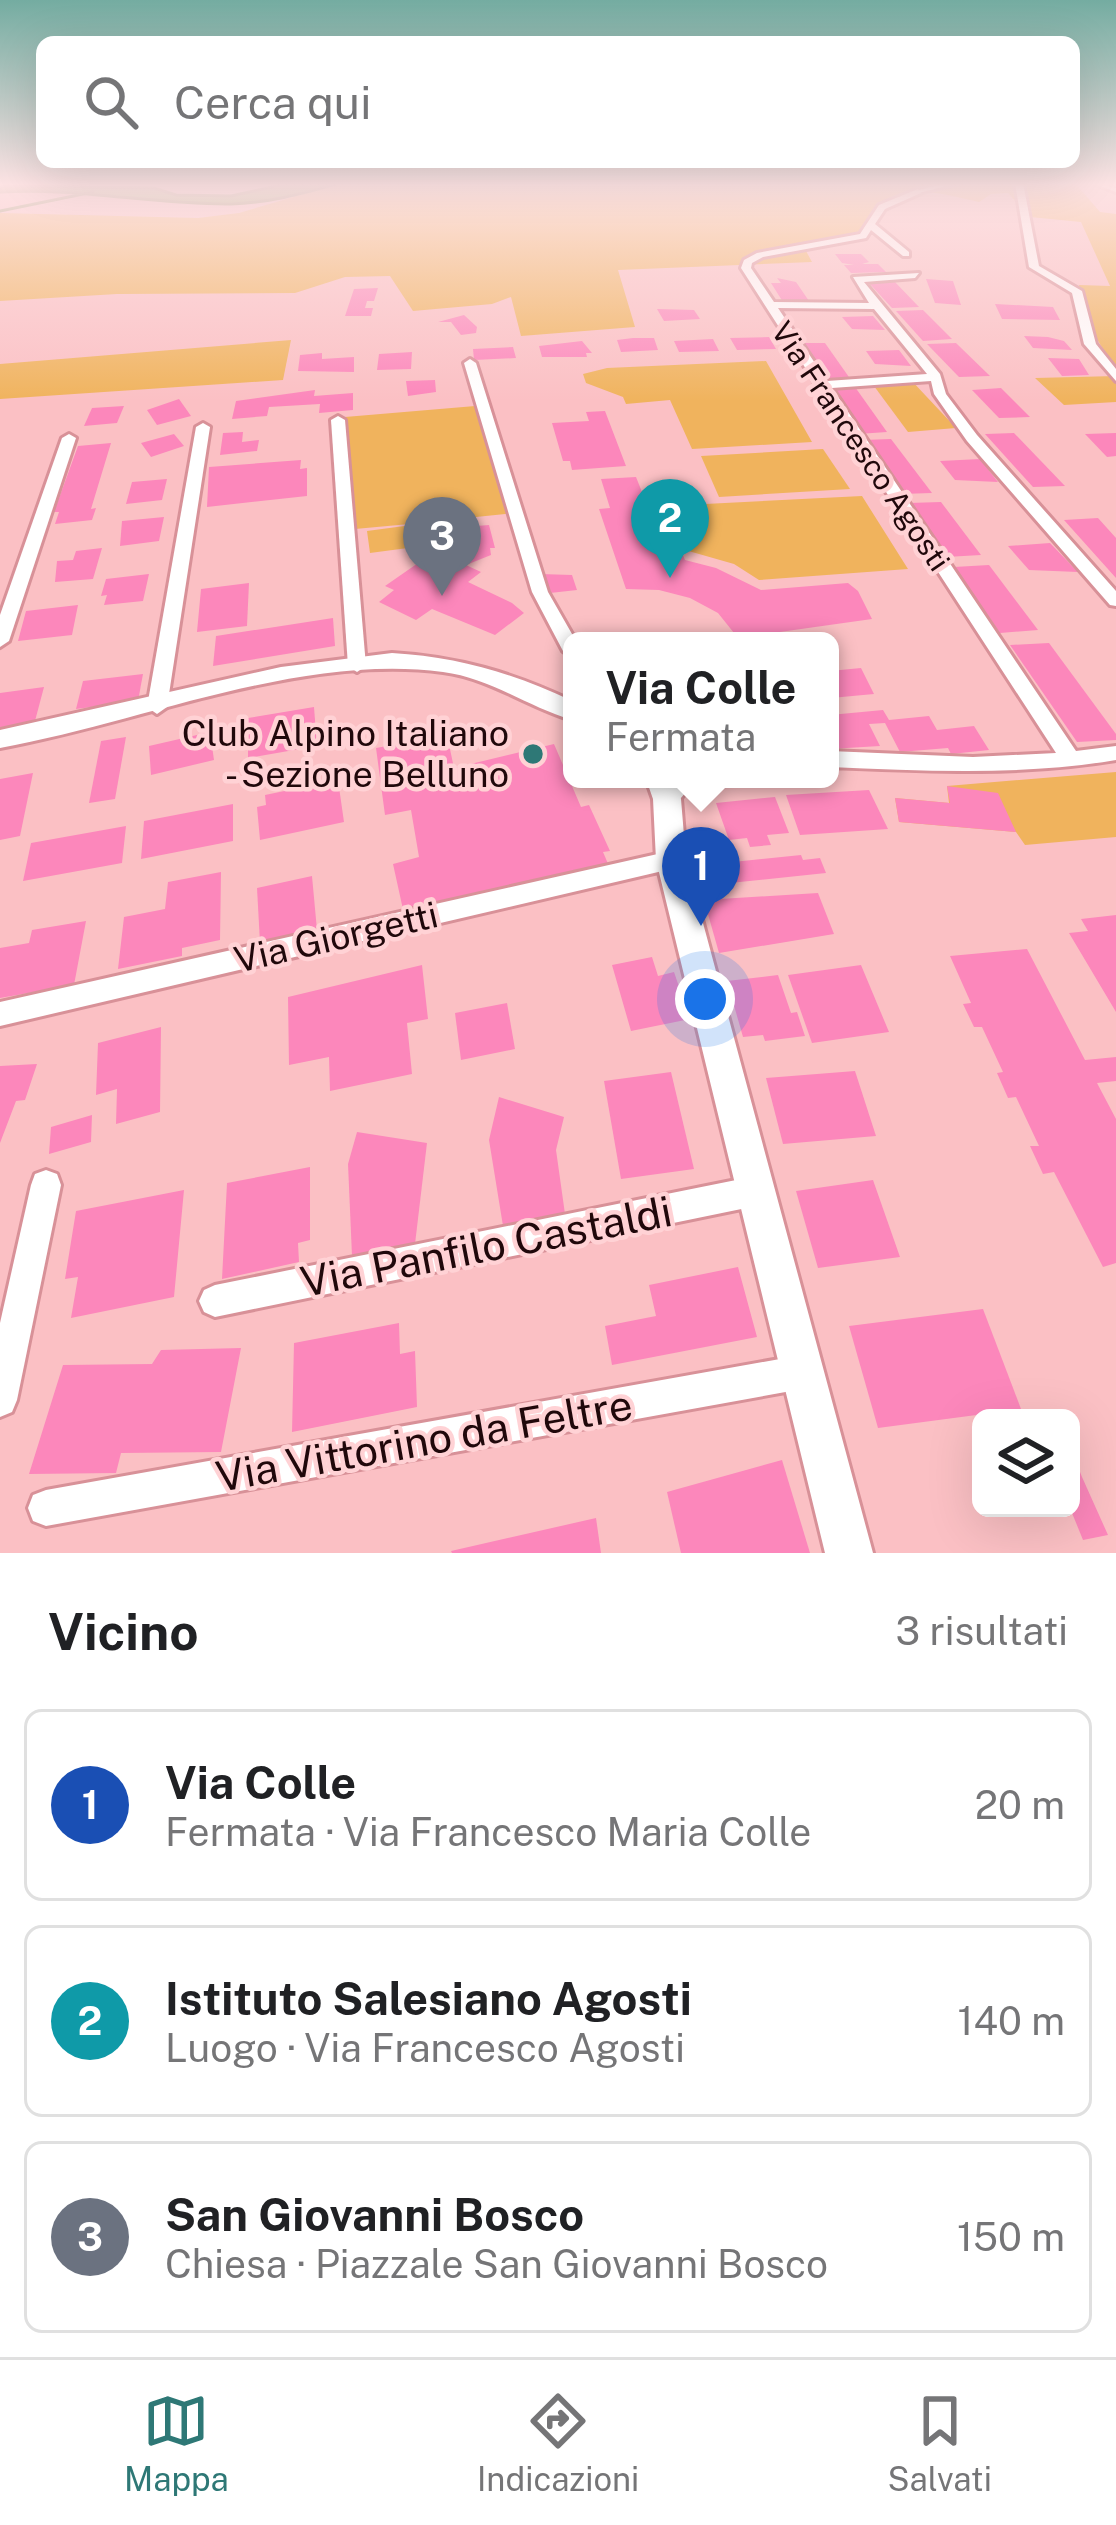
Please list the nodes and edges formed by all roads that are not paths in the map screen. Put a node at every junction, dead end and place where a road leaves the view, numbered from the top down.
1 (776, 255) edge
2 (1032, 255) edge
3 (915, 275) dead end
4 (768, 304) junction
5 (877, 307) junction
6 (470, 363) dead end
7 (936, 377) junction
8 (1116, 377) edge
9 (820, 385) junction
10 (338, 419) dead end
11 (202, 427) dead end
12 (69, 438) dead end
13 (1116, 601) edge
14 (563, 634) edge
15 (0, 641) edge
16 (357, 666) junction
17 (157, 707) junction
18 (563, 707) edge
19 (0, 740) edge
20 (1116, 753) edge
21 (839, 759) edge
22 (1072, 761) junction
23 (671, 788) edge
24 (671, 860) junction
25 (0, 1014) edge
26 (46, 1185) dead end
27 (756, 1191) junction
28 (215, 1301) dead end
29 (802, 1372) junction
30 (0, 1400) edge
31 (46, 1508) dead end
32 (849, 1553) edge

1 - 4 street, Via Francesco Agosti
2 - 8 street
3 - 5 street
4 - 5 street
4 - 9 street, Via Francesco Agosti
5 - 7 street
6 - 14 street
7 - 9 street
7 - 13 street
9 - 22 street, Via Francesco Agosti
10 - 16 street
11 - 17 street
12 - 15 street
16 - 17 street
16 - 18 street
17 - 19 street
20 - 22 street
21 - 22 street
23 - 24 street
24 - 25 street, Via Giorgetti
24 - 27 street
26 - 30 street
27 - 28 street, Via Panfilo Castaldi
27 - 29 street
29 - 31 street, Via Vittorino da Feltre
29 - 32 street

